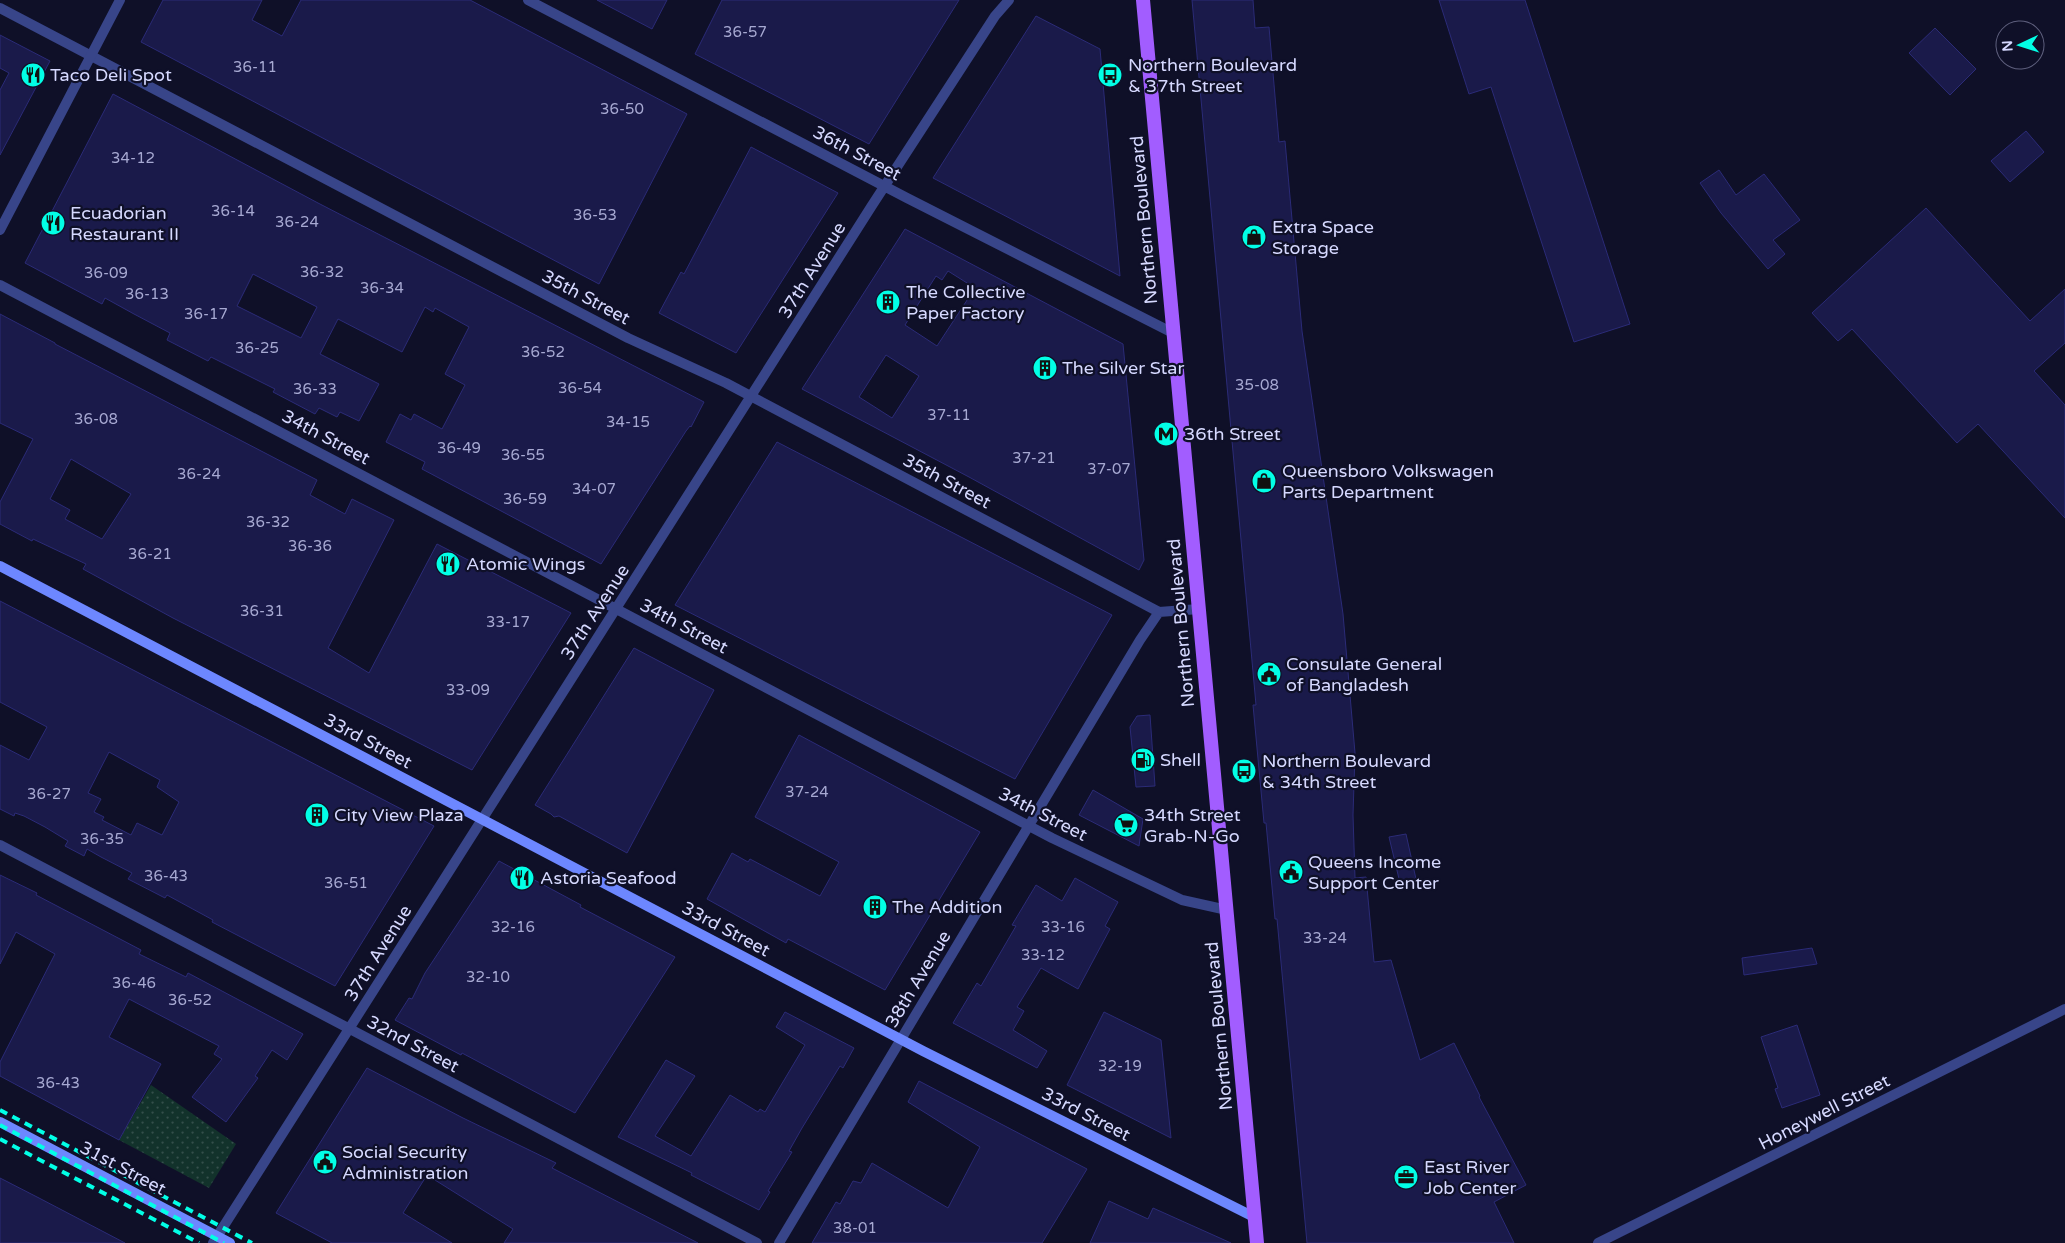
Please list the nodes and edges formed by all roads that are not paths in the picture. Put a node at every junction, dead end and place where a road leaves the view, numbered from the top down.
1 (120, 0) edge
2 (528, 0) edge
3 (1009, 0) edge
4 (1143, 0) edge
5 (0, 8) edge
6 (91, 56) junction
7 (885, 186) junction
8 (0, 230) edge
9 (0, 284) edge
10 (1173, 332) junction
11 (751, 397) junction
12 (0, 566) edge
13 (616, 609) junction
14 (1199, 609) junction
15 (1159, 612) junction
16 (482, 819) junction
17 (1029, 826) junction
18 (0, 845) edge
19 (1227, 910) junction
20 (2065, 1009) edge
21 (349, 1028) junction
22 (901, 1040) junction
23 (0, 1122) edge
24 (1254, 1217) junction
25 (215, 1240) edge
26 (230, 1243) edge
27 (757, 1243) edge
28 (779, 1243) edge
29 (1257, 1243) edge
30 (1598, 1243) edge

1 - 6 street
2 - 7 street, 36th Street
3 - 7 street, 37th Avenue
4 - 10 main road, Northern Boulevard
5 - 6 street, 35th Street
6 - 8 street
6 - 11 street, 35th Street
7 - 10 street, 36th Street
7 - 11 street, 37th Avenue
9 - 13 street, 34th Street
10 - 14 main road, Northern Boulevard
11 - 13 street, 37th Avenue
11 - 15 street, 35th Street
12 - 16 main road, 33rd Street
13 - 16 street, 37th Avenue
13 - 17 street, 34th Street
14 - 15 street
14 - 19 main road, Northern Boulevard
15 - 17 street, 38th Avenue
16 - 21 street, 37th Avenue
16 - 22 main road, 33rd Street
17 - 19 street, 34th Street
17 - 22 street, 38th Avenue
18 - 21 street, 32nd Street
19 - 24 main road, Northern Boulevard
20 - 30 street, Honeywell Street
21 - 25 street, 37th Avenue
21 - 27 street, 32nd Street
22 - 24 main road, 33rd Street
22 - 28 street, 38th Avenue
23 - 25 main road, 31st Street
24 - 29 main road, Northern Boulevard
25 - 26 main road, 31st Street

